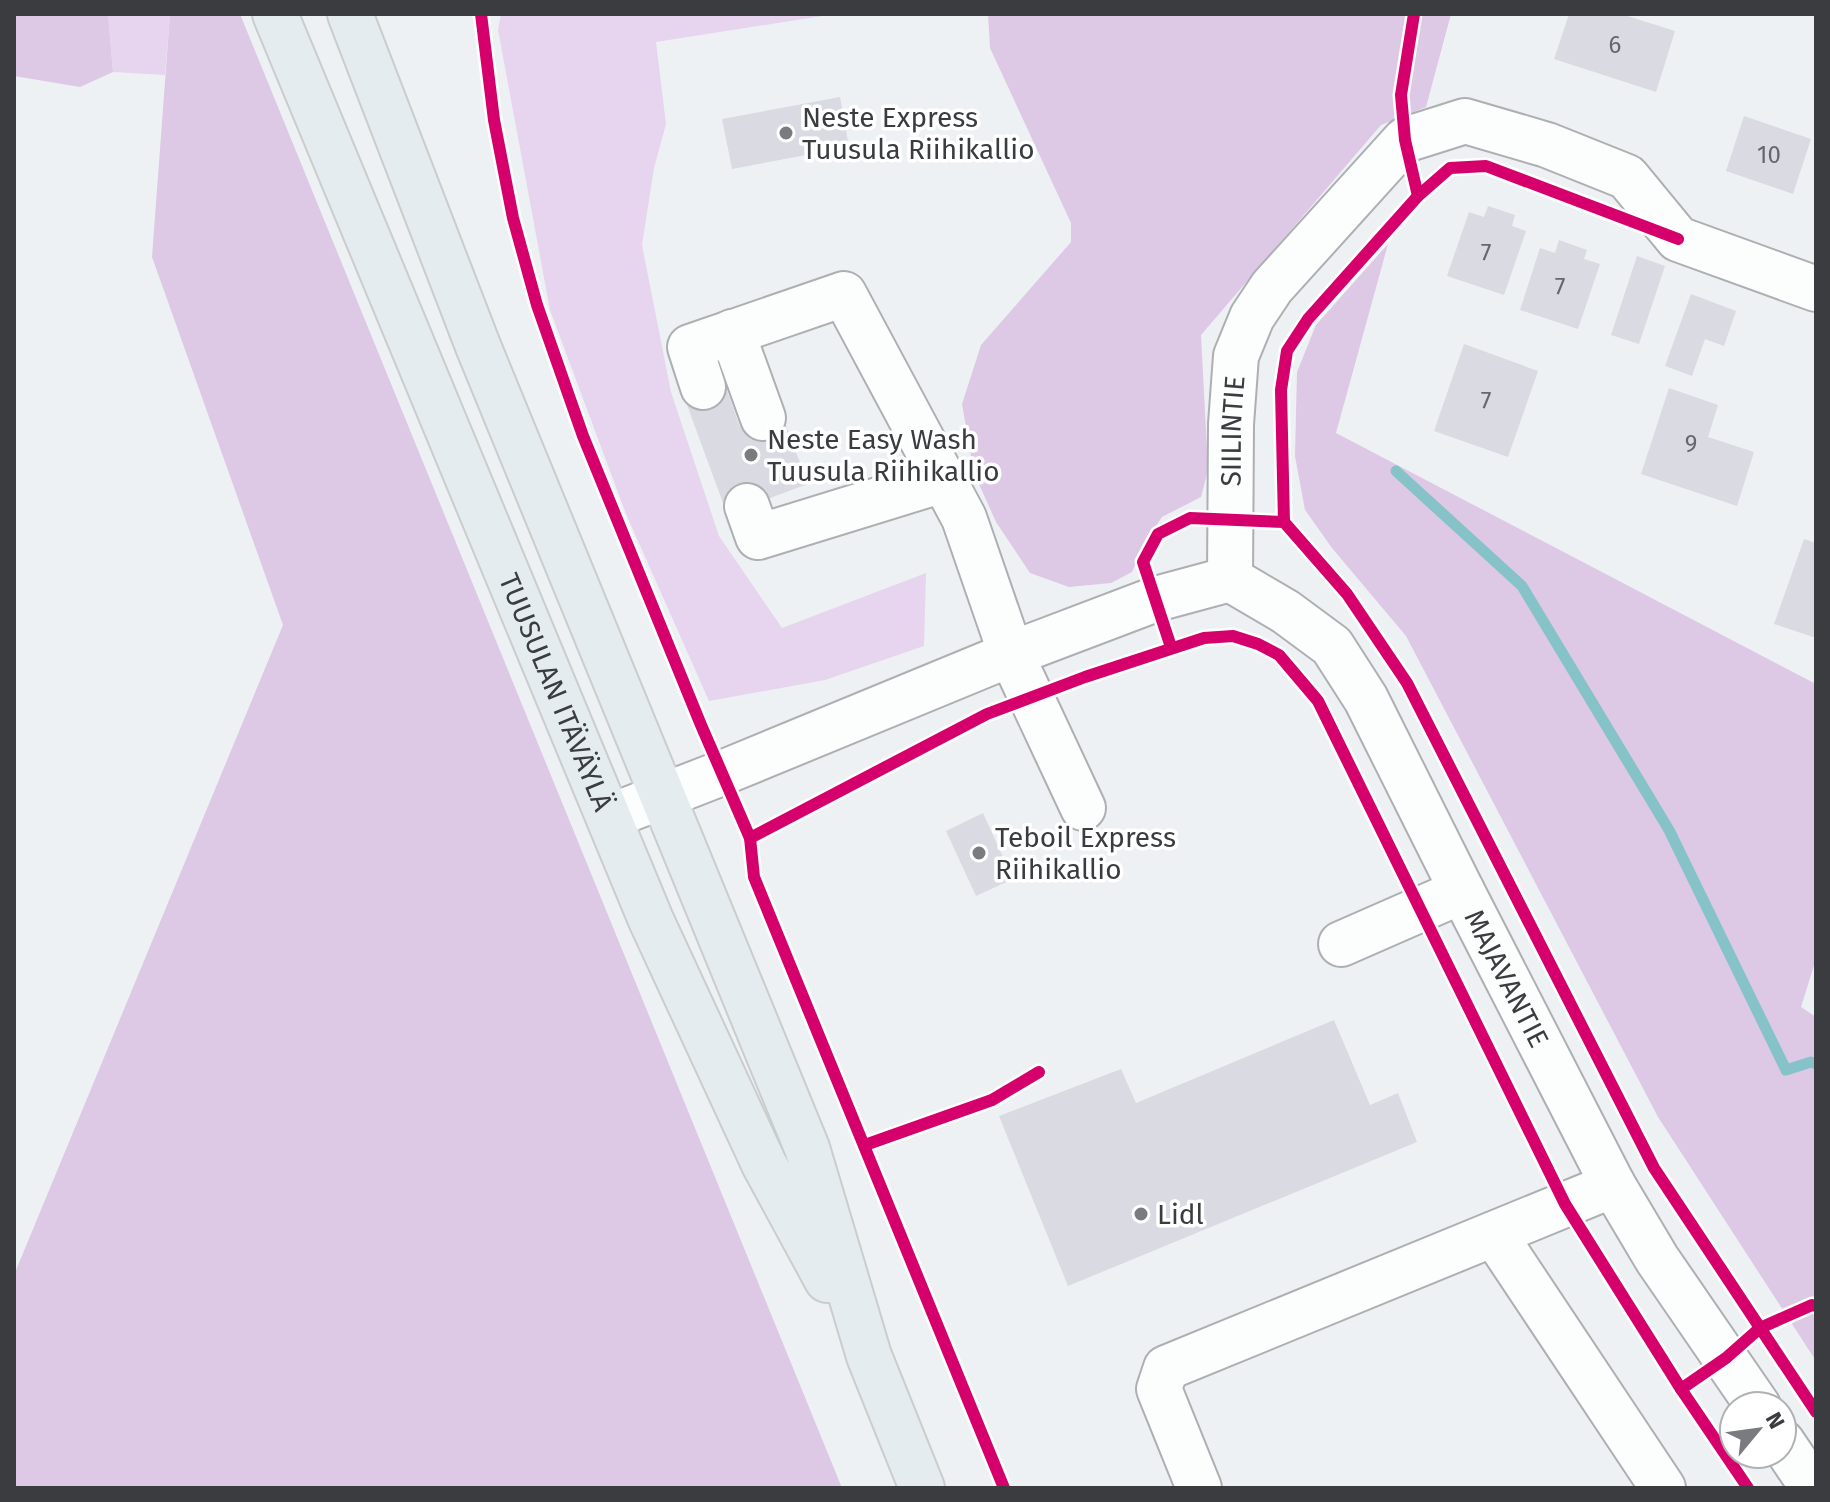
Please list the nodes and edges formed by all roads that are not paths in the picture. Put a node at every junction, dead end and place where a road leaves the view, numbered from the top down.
1 (275, 14) edge
2 (350, 14) edge
3 (1816, 289) edge
4 (732, 332) junction
5 (703, 387) dead end
6 (763, 418) dead end
7 (943, 480) junction
8 (752, 522) dead end
9 (1230, 579) junction
10 (1011, 654) junction
11 (662, 796) junction
12 (1083, 808) dead end
13 (609, 817) junction
14 (1462, 891) junction
15 (1341, 944) dead end
16 (1613, 1185) junction
17 (1494, 1234) junction
18 (869, 1356) junction
19 (1747, 1390) edge
20 (1798, 1466) edge
21 (922, 1488) edge
22 (1199, 1488) edge
23 (1663, 1488) edge
24 (1813, 1488) edge

1 - 13 main road, TUUSULAN ITÄVÄYLÄ
2 - 11 main road, TUUSULAN ITÄVÄYLÄ
3 - 9 street, SIILINTIE
4 - 5 street
4 - 6 street
4 - 7 street
7 - 8 street
7 - 10 street
9 - 10 street
9 - 14 street, MAJAVANTIE
10 - 11 street
10 - 12 street
11 - 13 street
11 - 18 main road, TUUSULAN ITÄVÄYLÄ
13 - 18 main road, TUUSULAN ITÄVÄYLÄ
14 - 15 street
14 - 16 street, MAJAVANTIE
16 - 17 street
16 - 19 street, MAJAVANTIE
17 - 22 street
17 - 23 street
18 - 21 main road, TUUSULAN ITÄVÄYLÄ
20 - 24 street

